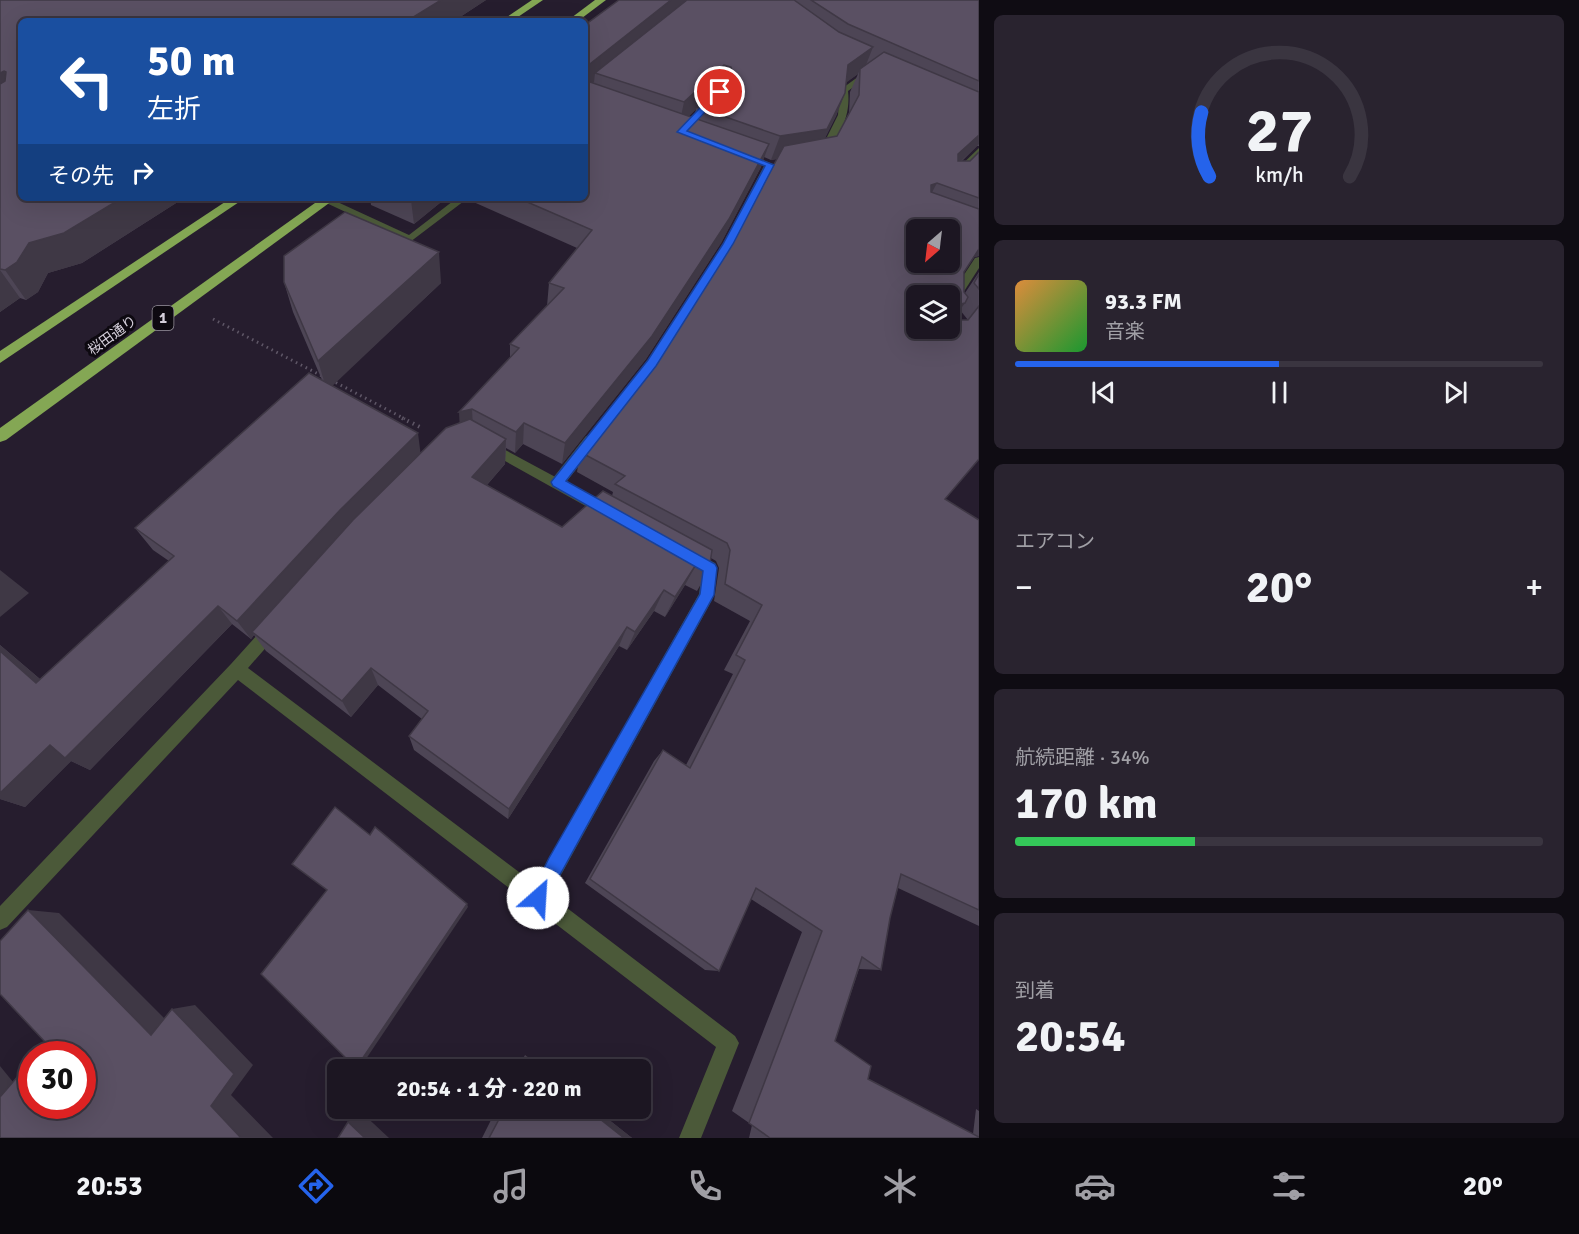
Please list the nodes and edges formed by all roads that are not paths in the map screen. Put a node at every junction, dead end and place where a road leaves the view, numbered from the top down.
1 (538, 0) edge
2 (601, 0) edge
3 (511, 18) edge
4 (576, 18) edge
5 (864, 65) edge
6 (739, 153) edge
7 (978, 153) edge
8 (812, 158) edge
9 (950, 181) edge
10 (235, 201) edge
11 (325, 201) edge
12 (332, 201) edge
13 (459, 201) edge
14 (979, 260) edge
15 (960, 293) edge
16 (0, 358) edge
17 (645, 372) edge
18 (601, 427) edge
19 (0, 436) edge
20 (558, 482) junction
21 (237, 669) junction
22 (538, 898) junction
23 (0, 920) edge
24 (690, 1138) edge

1 - 3 highway
2 - 4 highway
5 - 8 street
6 - 17 street
7 - 9 street
10 - 16 highway
11 - 19 highway, 桜田通り / 1
12 - 13 street
14 - 15 street
18 - 20 street
20 - 21 street
20 - 22 street
21 - 22 street
21 - 23 street
22 - 24 street

